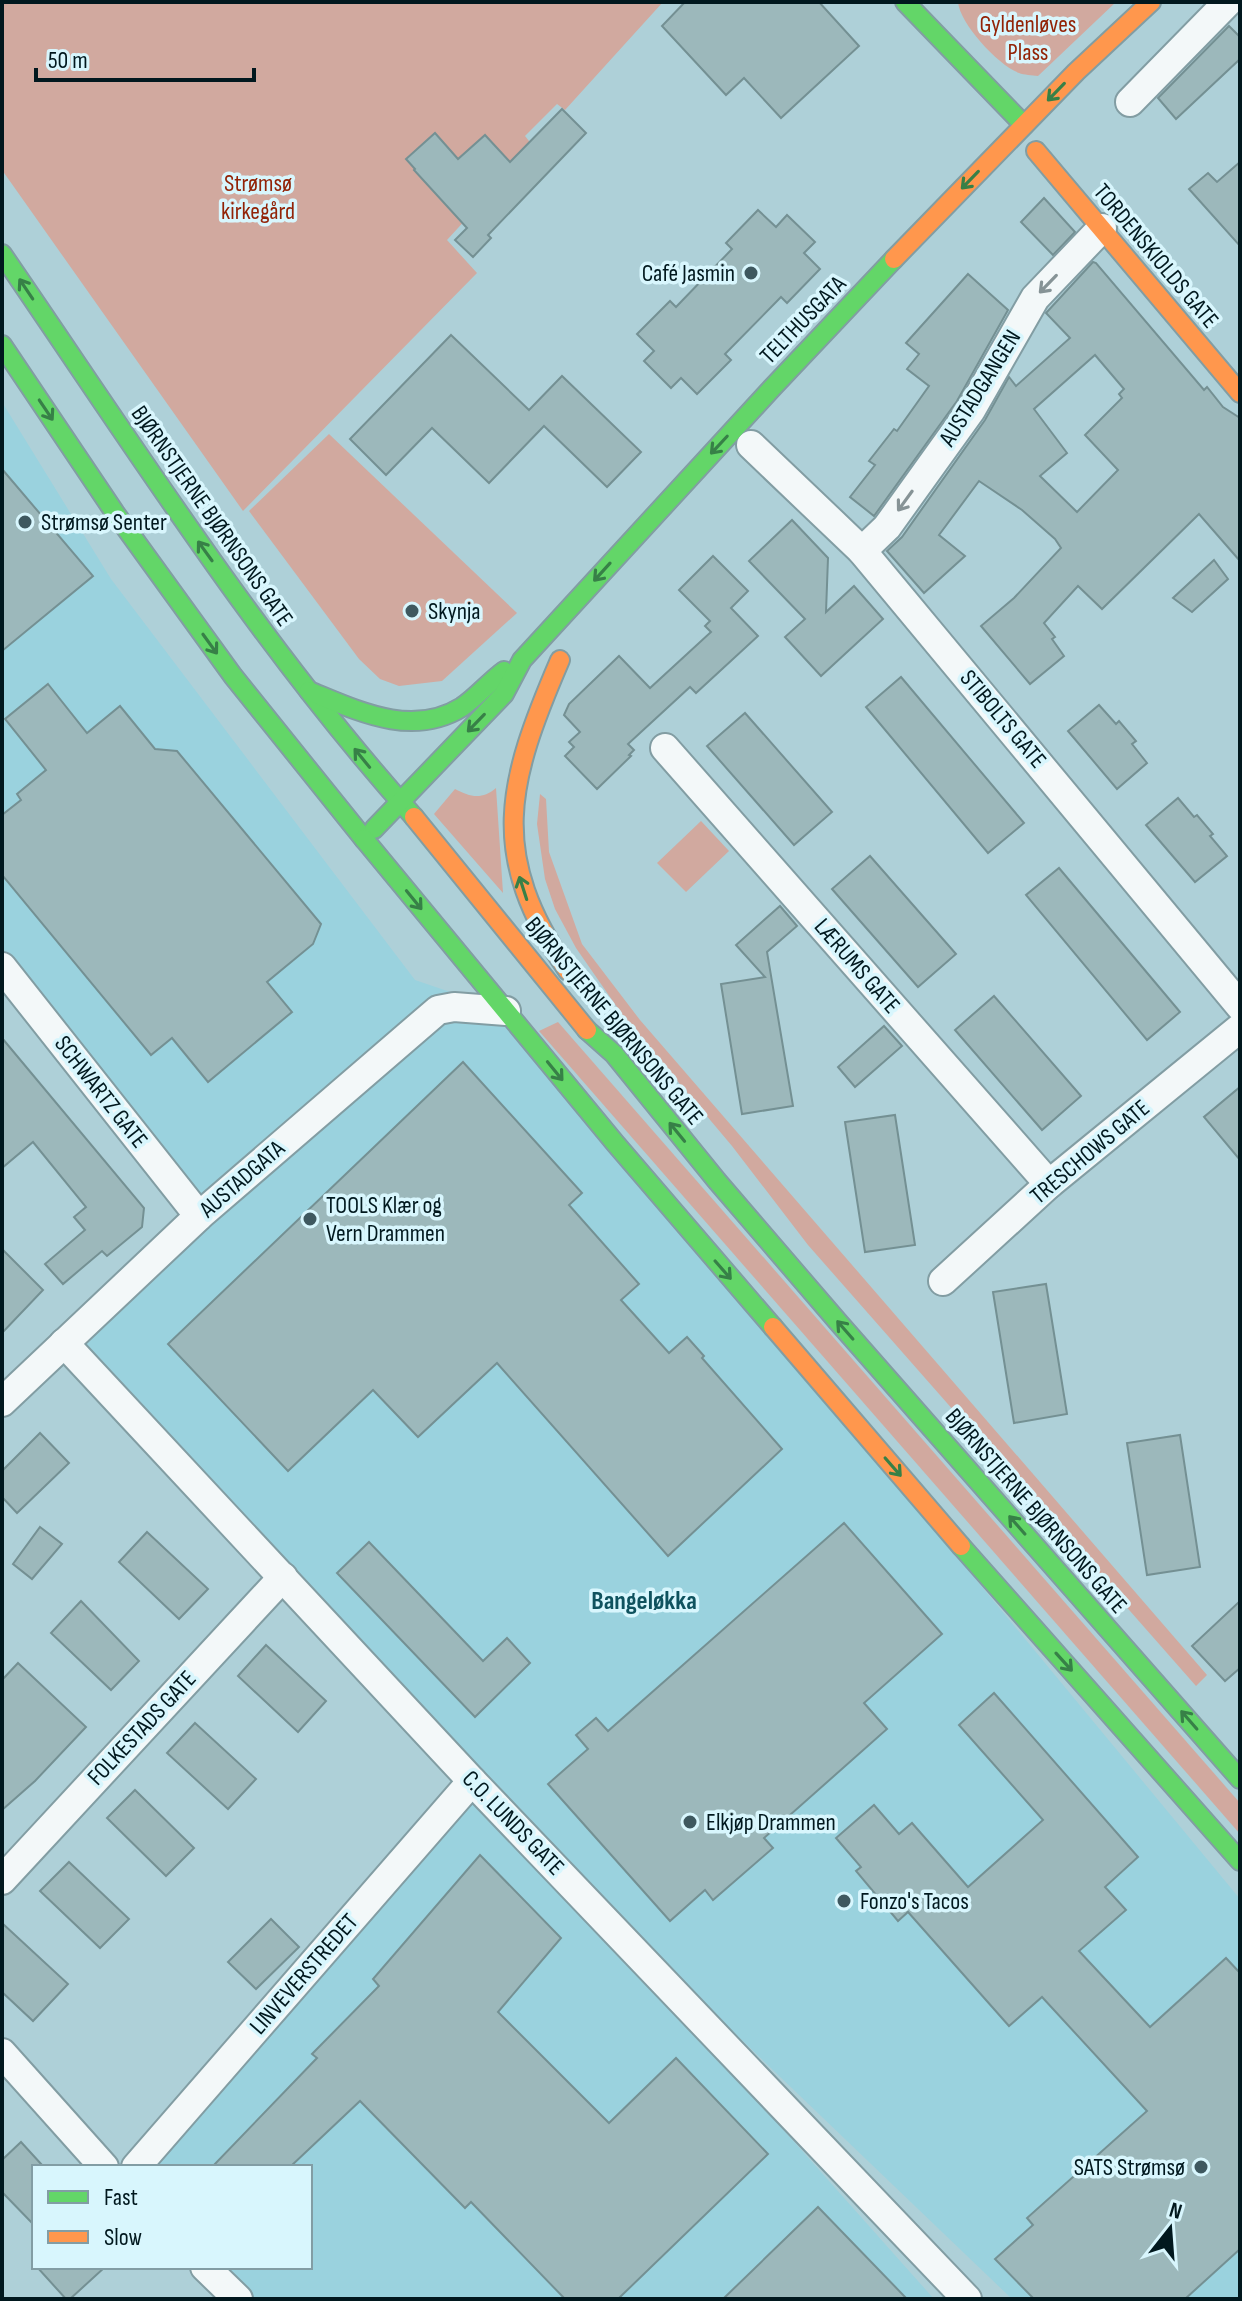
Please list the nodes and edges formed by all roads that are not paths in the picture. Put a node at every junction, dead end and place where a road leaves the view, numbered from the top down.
1 (905, 2) edge
2 (1151, 2) edge
3 (1228, 2) edge
4 (1130, 24) junction
5 (1081, 92) dead end
6 (1130, 102) dead end
7 (1024, 125) junction
8 (1049, 134) dead end
9 (1102, 228) junction
10 (2, 254) edge
11 (2, 345) edge
12 (1240, 393) edge
13 (751, 445) dead end
14 (862, 551) junction
15 (522, 660) junction
16 (306, 691) junction
17 (522, 702) dead end
18 (665, 748) dead end
19 (400, 801) junction
20 (418, 812) junction
21 (364, 839) junction
22 (2, 967) edge
23 (579, 987) dead end
24 (1240, 1006) edge
25 (506, 1011) junction
26 (596, 1012) dead end
27 (1240, 1028) edge
28 (614, 1054) junction
29 (1049, 1184) junction
30 (199, 1216) junction
31 (943, 1281) dead end
32 (64, 1343) junction
33 (2, 1402) edge
34 (283, 1577) junction
35 (1240, 1779) edge
36 (472, 1781) junction
37 (1240, 1861) edge
38 (2, 1880) edge
39 (2, 2053) edge
40 (102, 2165) edge
41 (138, 2165) edge
42 (207, 2269) edge
43 (238, 2299) edge
44 (967, 2299) edge

1 - 7 main road
2 - 4 main road, TELTHUSGATA
3 - 6 street
4 - 5 main road, TELTHUSGATA
4 -> 7 main road, TELTHUSGATA
7 -> 15 main road, TELTHUSGATA
8 - 9 main road, TORDENSKIOLDS GATE
9 - 12 main road, TORDENSKIOLDS GATE
9 -> 14 street, AUSTADGANGEN
16 -> 10 main road, BJØRNSTJERNE BJØRNSONS GATE
11 -> 21 main road
13 - 14 street, STIBOLTS GATE
14 - 24 street, STIBOLTS GATE
15 - 16 main road, TELTHUSGATA
15 -> 19 main road, TELTHUSGATA
19 -> 16 main road, BJØRNSTJERNE BJØRNSONS GATE
23 -> 17 main road
18 - 29 street, LÆRUMS GATE
19 - 20 main road, BJØRNSTJERNE BJØRNSONS GATE
19 - 21 main road, TELTHUSGATA
20 - 21 main road
20 - 28 main road, BJØRNSTJERNE BJØRNSONS GATE
21 -> 25 main road
22 - 30 street, SCHWARTZ GATE
25 - 30 street, AUSTADGATA
25 -> 37 main road
26 - 28 main road
27 - 29 street, TRESCHOWS GATE
35 -> 28 main road, BJØRNSTJERNE BJØRNSONS GATE
29 - 31 street, TRESCHOWS GATE
30 - 32 street, AUSTADGATA
32 - 33 street, AUSTADGATA
32 - 34 street, C.O. LUNDS GATE
34 - 36 street, C.O. LUNDS GATE
34 - 38 street, FOLKESTADS GATE
36 - 41 street, LINVEVERSTREDET
36 - 44 street, C.O. LUNDS GATE
39 - 40 street
42 - 43 street

